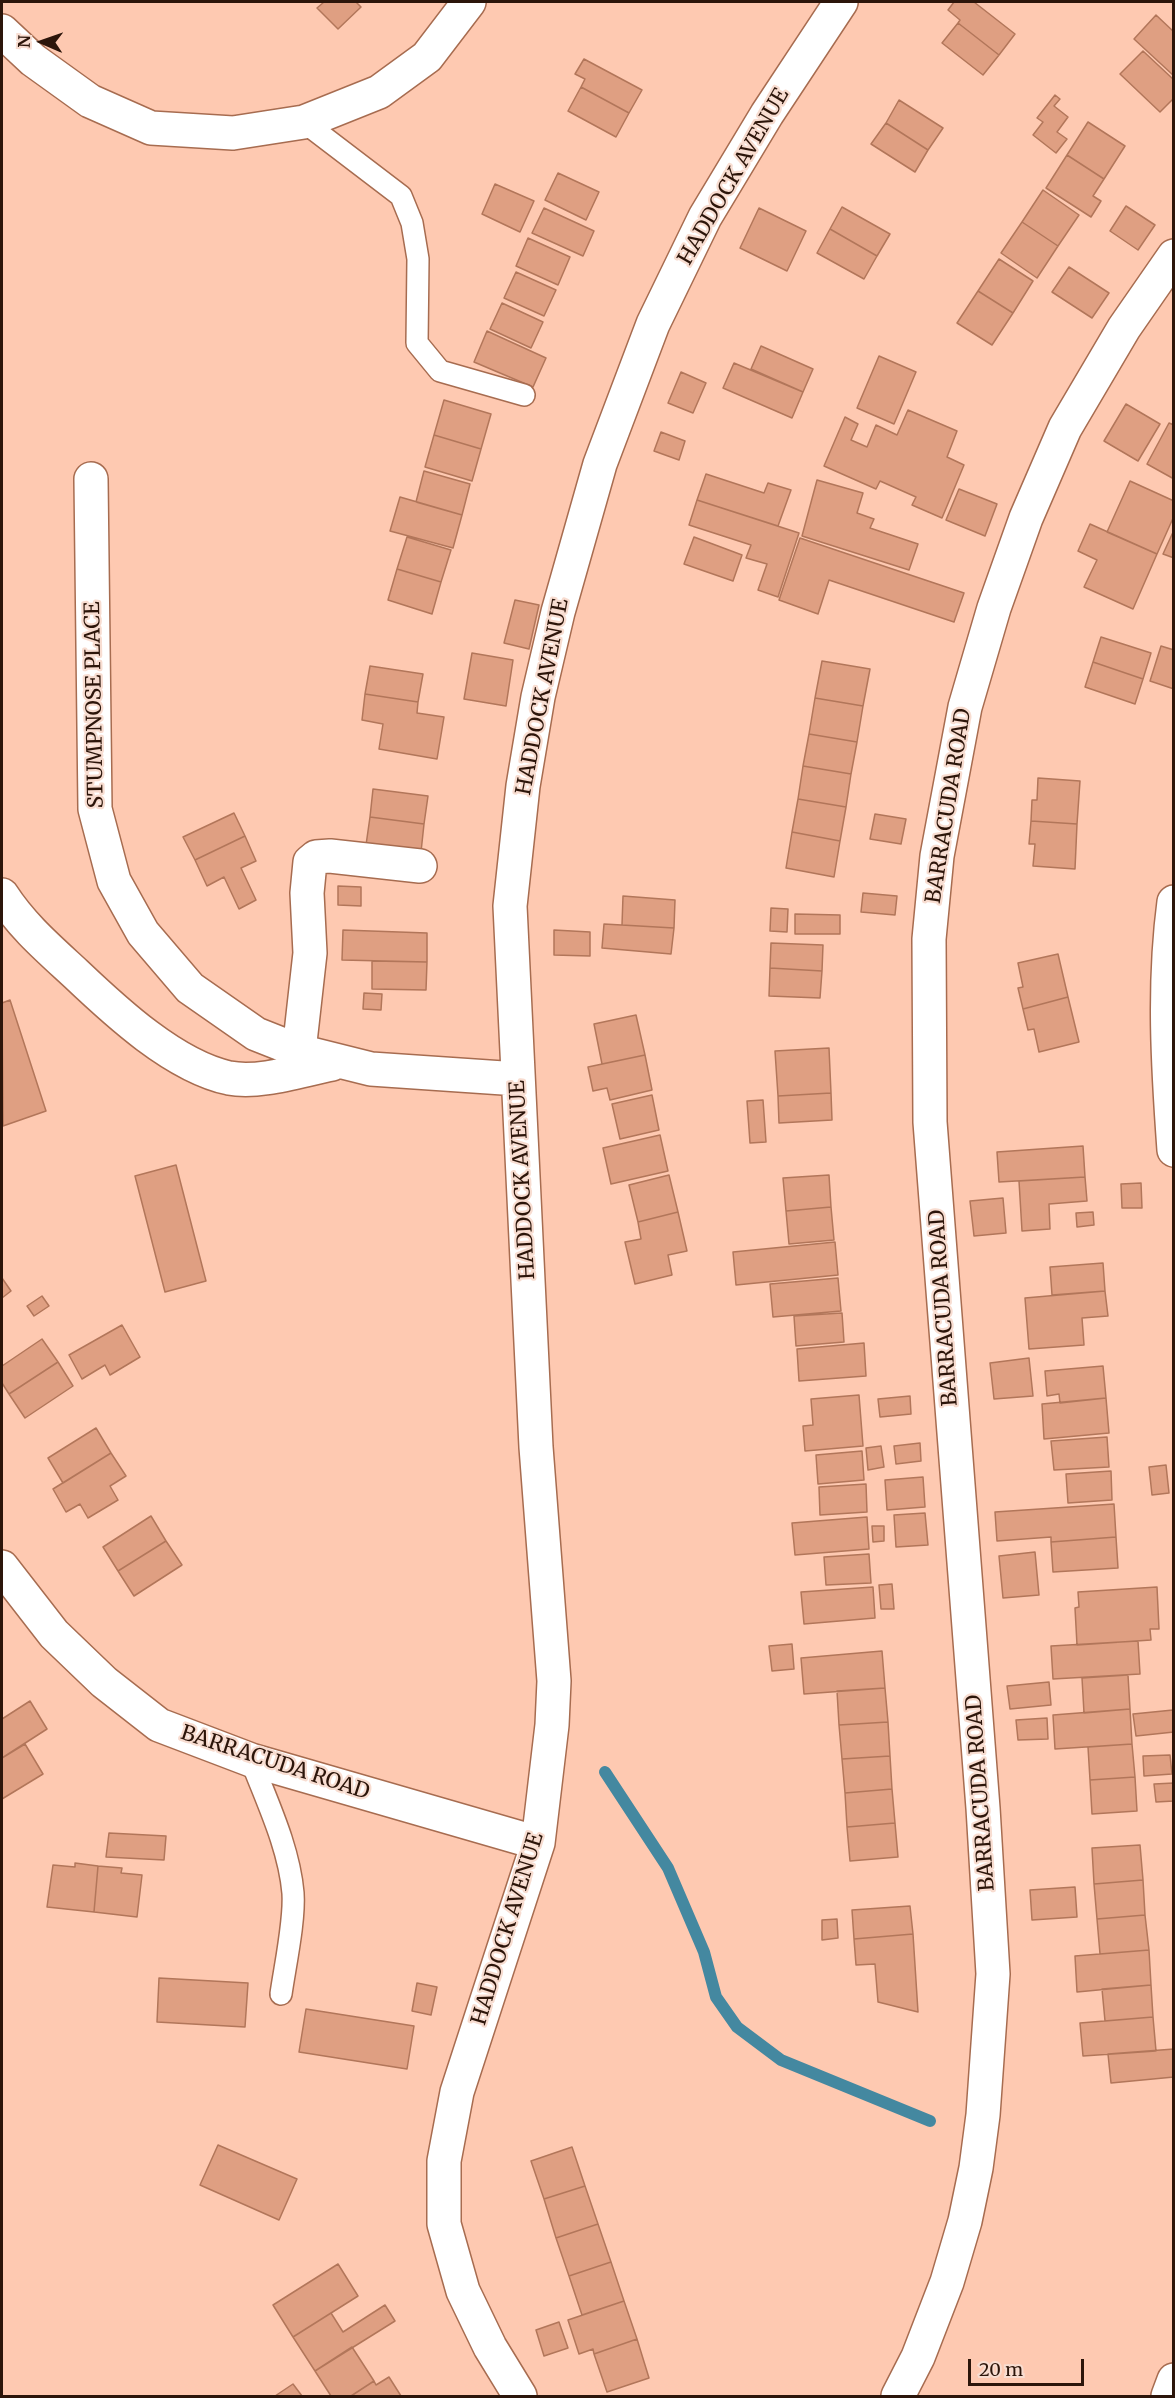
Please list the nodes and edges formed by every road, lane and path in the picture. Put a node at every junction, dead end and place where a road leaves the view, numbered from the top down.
1 (469, 2) edge
2 (842, 2) edge
3 (2, 31) edge
4 (304, 122) junction
5 (1173, 256) edge
6 (524, 395) dead end
7 (91, 479) dead end
8 (420, 866) dead end
9 (2, 895) edge
10 (1173, 902) edge
11 (299, 1051) junction
12 (339, 1062) junction
13 (518, 1079) junction
14 (1173, 1150) edge
15 (2, 1567) edge
16 (251, 1760) junction
17 (538, 1843) junction
18 (280, 1994) dead end
19 (1173, 2380) edge
20 (520, 2397) edge
21 (898, 2397) edge
22 (1168, 2397) edge

1 - 4 street
2 - 13 street, HADDOCK AVENUE
3 - 4 street
4 - 6 lane
5 - 21 street, BARRACUDA ROAD
7 - 11 street, STUMPNOSE PLACE
8 - 11 street
9 - 12 street
10 - 14 street
11 - 12 street, STUMPNOSE PLACE
12 - 13 street, STUMPNOSE PLACE
13 - 17 street, HADDOCK AVENUE
15 - 16 street, BARRACUDA ROAD
16 - 17 street, BARRACUDA ROAD
16 - 18 lane
17 - 20 street, HADDOCK AVENUE
19 - 22 street

